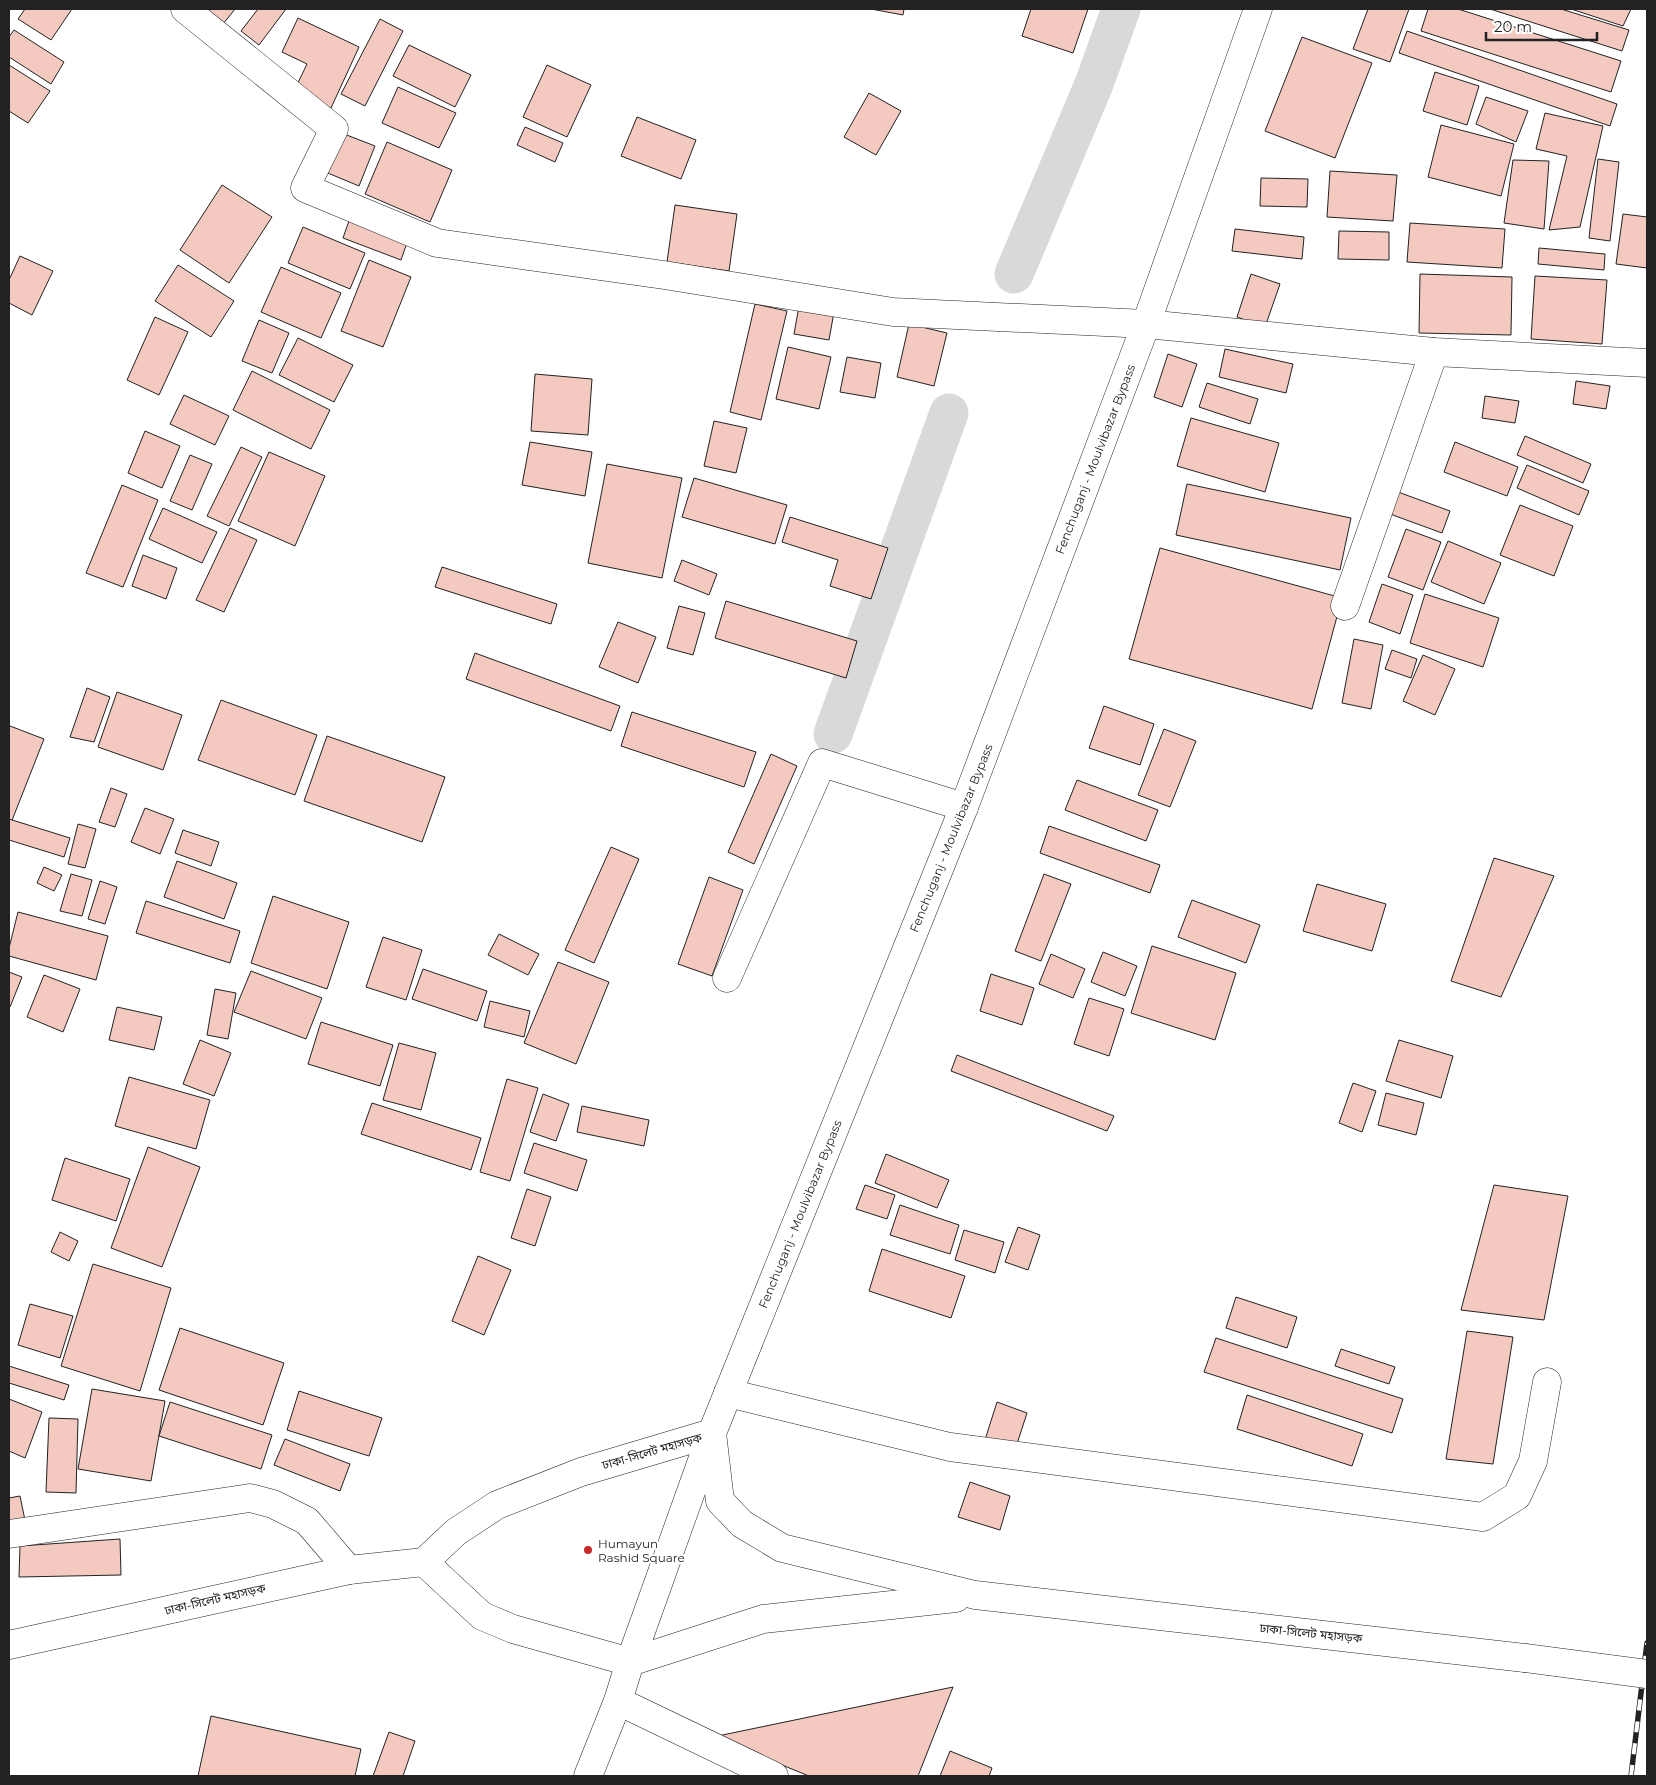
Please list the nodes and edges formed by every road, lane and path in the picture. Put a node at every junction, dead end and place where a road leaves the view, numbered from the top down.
1 (185, 9) edge
2 (1258, 9) edge
3 (1146, 324) junction
4 (1434, 352) junction
5 (1647, 363) edge
6 (1345, 606) dead end
7 (964, 807) junction
8 (727, 978) dead end
9 (1547, 1382) dead end
10 (728, 1393) junction
11 (712, 1434) junction
12 (9, 1534) edge
13 (424, 1562) junction
14 (349, 1570) junction
15 (975, 1595) junction
16 (9, 1645) edge
17 (630, 1662) junction
18 (1647, 1674) edge
19 (618, 1701) junction
20 (588, 1776) edge
21 (774, 1776) edge

1 - 3 main road
2 - 3 main road, Fenchuganj - Moulvibazar Bypass
3 - 4 main road
3 - 7 main road, Fenchuganj - Moulvibazar Bypass
4 - 5 main road
4 - 6 main road
7 - 8 main road
7 - 10 main road, Fenchuganj - Moulvibazar Bypass
9 - 10 main road
10 - 11 main road, Fenchuganj - Moulvibazar Bypass
11 - 13 main road, ঢাকা-সিলেট মহাসড়ক
11 - 15 main road, ঢাকা-সিলেট মহাসড়ক
11 - 17 main road, Fenchuganj - Moulvibazar Bypass
12 - 14 main road
13 - 14 main road, ঢাকা-সিলেট মহাসড়ক
13 - 17 main road
14 - 16 main road, ঢাকা-সিলেট মহাসড়ক
15 - 17 main road, ঢাকা-সিলেট মহাসড়ক
15 - 18 main road, ঢাকা-সিলেট মহাসড়ক, bridge
17 - 19 main road, Fenchuganj - Moulvibazar Bypass
19 - 20 main road, Fenchuganj - Moulvibazar Bypass
19 - 21 main road

